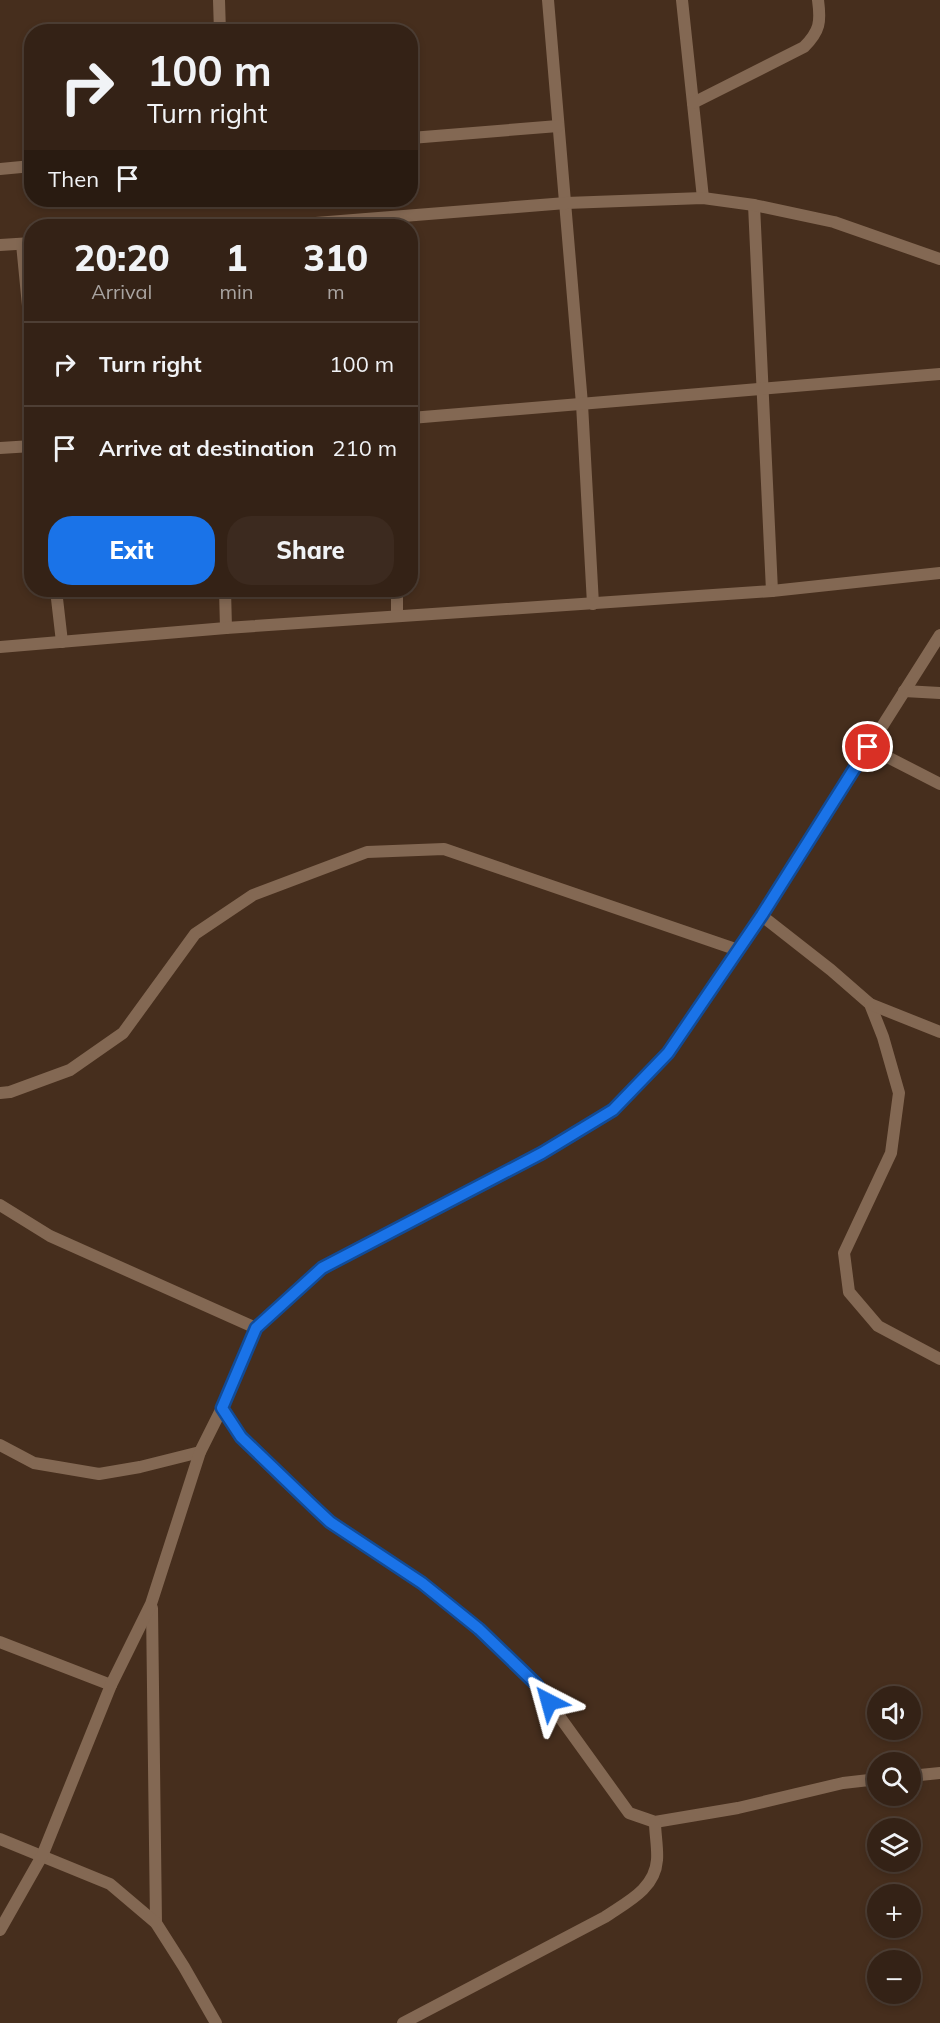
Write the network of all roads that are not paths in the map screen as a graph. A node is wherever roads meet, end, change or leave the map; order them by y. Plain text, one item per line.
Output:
1 (219, 0) edge
2 (548, 0) edge
3 (682, 0) edge
4 (818, 0) edge
5 (220, 24) edge
6 (693, 103) junction
7 (558, 126) junction
8 (418, 137) edge
9 (24, 167) edge
10 (0, 169) edge
11 (703, 198) junction
12 (567, 203) junction
13 (754, 205) junction
14 (413, 219) edge
15 (24, 243) edge
16 (0, 245) edge
17 (940, 259) edge
18 (940, 374) edge
19 (762, 389) junction
20 (582, 404) junction
21 (418, 417) edge
22 (24, 446) edge
23 (0, 448) edge
24 (940, 573) edge
25 (772, 591) junction
26 (57, 597) edge
27 (225, 597) edge
28 (397, 597) edge
29 (593, 604) junction
30 (397, 616) junction
31 (226, 628) junction
32 (940, 635) edge
33 (62, 642) junction
34 (0, 647) edge
35 (904, 690) junction
36 (940, 693) edge
37 (868, 747) junction
38 (940, 784) edge
39 (762, 915) junction
40 (738, 950) junction
41 (870, 1004) junction
42 (940, 1032) edge
43 (0, 1093) edge
44 (0, 1205) edge
45 (256, 1328) junction
46 (940, 1359) edge
47 (222, 1408) junction
48 (0, 1445) edge
49 (200, 1452) junction
50 (152, 1604) junction
51 (0, 1642) edge
52 (111, 1685) junction
53 (940, 1773) edge
54 (921, 1775) edge
55 (867, 1780) edge
56 (655, 1822) junction
57 (0, 1839) edge
58 (42, 1856) junction
59 (156, 1923) junction
60 (0, 1930) edge
61 (216, 2023) edge
62 (402, 2023) edge

1 - 5 lane
2 - 7 lane
3 - 6 lane
4 - 6 lane
6 - 11 lane
7 - 8 lane
7 - 12 lane
9 - 10 lane
11 - 12 lane
11 - 13 lane
12 - 14 lane
12 - 20 lane
13 - 17 lane
13 - 19 lane
15 - 16 lane
18 - 19 lane
19 - 20 lane
19 - 25 lane
20 - 21 lane
20 - 29 lane
22 - 23 lane
24 - 25 lane
25 - 29 lane
26 - 33 lane
27 - 31 lane
28 - 30 lane
29 - 30 lane
30 - 31 lane
31 - 33 lane
32 - 35 lane
33 - 34 lane
35 - 36 lane
35 - 37 lane
37 - 38 lane
37 - 39 lane
39 - 40 lane
39 - 41 lane
40 - 43 lane
40 - 45 lane
41 - 42 lane
41 - 46 lane
44 - 45 lane
45 - 47 lane
47 - 49 lane
47 - 56 lane
48 - 49 lane
49 - 50 lane
50 - 52 lane
50 - 59 lane
51 - 52 lane
52 - 58 lane
53 - 54 lane
55 - 56 lane
56 - 62 lane
57 - 58 lane
58 - 59 lane
58 - 60 lane
59 - 61 lane

